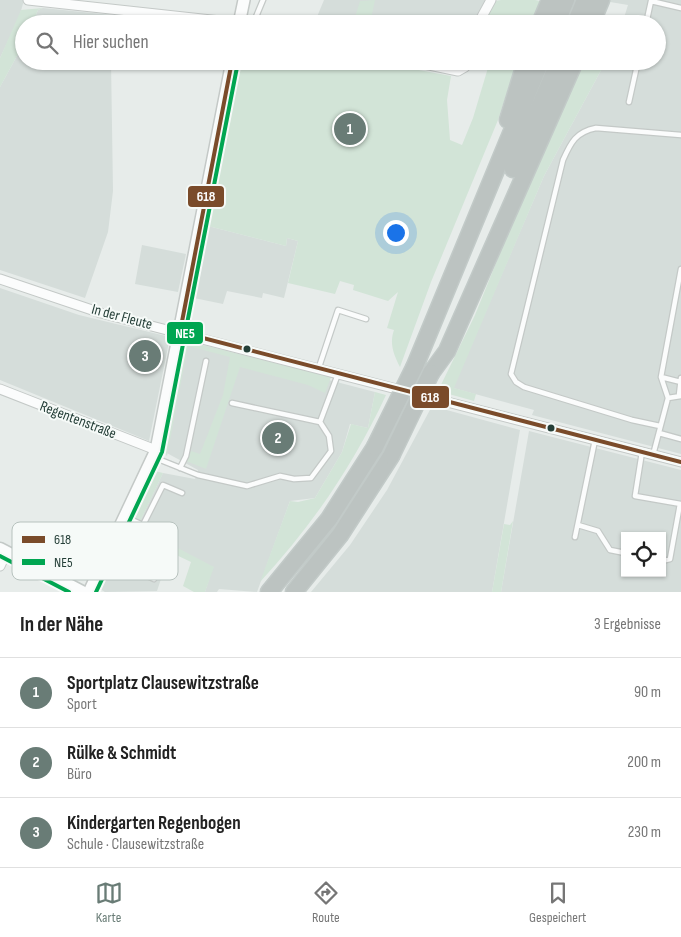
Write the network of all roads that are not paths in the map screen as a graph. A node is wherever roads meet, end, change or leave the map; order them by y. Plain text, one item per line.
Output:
1 (28, 0) edge
2 (244, 0) edge
3 (263, 0) edge
4 (491, 0) edge
5 (550, 0) edge
6 (566, 0) edge
7 (585, 0) edge
8 (601, 0) edge
9 (681, 8) edge
10 (168, 15) edge
11 (243, 15) edge
12 (257, 15) edge
13 (483, 15) edge
14 (544, 15) edge
15 (560, 15) edge
16 (579, 15) edge
17 (595, 15) edge
18 (648, 15) edge
19 (230, 70) edge
20 (523, 70) edge
21 (537, 70) edge
22 (555, 70) edge
23 (571, 70) edge
24 (636, 70) edge
25 (629, 102) dead end
26 (681, 135) edge
27 (498, 161) junction
28 (681, 270) edge
29 (0, 279) edge
30 (679, 292) edge
31 (366, 319) dead end
32 (180, 332) junction
33 (206, 361) dead end
34 (319, 367) junction
35 (339, 372) junction
36 (431, 373) junction
37 (661, 377) junction
38 (681, 381) edge
39 (0, 389) edge
40 (680, 396) edge
41 (668, 398) junction
42 (232, 403) dead end
43 (320, 422) junction
44 (660, 426) junction
45 (658, 433) junction
46 (681, 439) edge
47 (595, 440) junction
48 (642, 452) junction
49 (155, 453) junction
50 (652, 455) junction
51 (681, 462) edge
52 (180, 468) junction
53 (182, 493) dead end
54 (681, 504) edge
55 (125, 517) junction
56 (123, 522) edge
57 (136, 522) edge
58 (144, 522) edge
59 (578, 524) junction
60 (575, 537) dead end
61 (3, 551) edge
62 (621, 552) edge
63 (666, 560) edge
64 (0, 566) edge
65 (59, 580) edge
66 (95, 580) edge
67 (82, 592) edge
68 (89, 592) edge
69 (269, 592) edge
70 (294, 592) edge

1 - 10 street
2 - 11 street
3 - 12 lane
4 - 13 street
5 - 14 highway
6 - 15 highway
7 - 16 highway
8 - 17 highway
9 - 18 lane
19 - 32 street
20 - 27 highway
21 - 27 highway
22 - 36 highway
23 - 36 highway
24 - 25 lane
26 - 44 lane
27 - 69 highway, bridge
28 - 30 lane
29 - 32 street, In der Fleute
30 - 37 lane
31 - 34 lane
32 - 34 street, In der Fleute
32 - 49 street
33 - 52 lane
34 - 35 street, In der Fleute
35 - 43 lane
35 - 47 street, In der Fleute
36 - 70 highway, bridge
37 - 38 lane
37 - 41 lane
38 - 40 lane
39 - 49 street, Regentenstraße
40 - 41 lane
41 - 44 lane
42 - 43 lane
43 - 52 lane
44 - 45 lane
45 - 46 lane
45 - 50 lane
47 - 48 street, In der Fleute
47 - 59 lane
48 - 50 street, In der Fleute
48 - 54 lane
49 - 52 lane
49 - 55 street
50 - 51 street, In der Fleute
53 - 58 lane
54 - 63 lane
55 - 56 street
55 - 57 lane
59 - 60 lane
59 - 62 lane
61 - 64 street
65 - 67 main road
66 - 68 street

